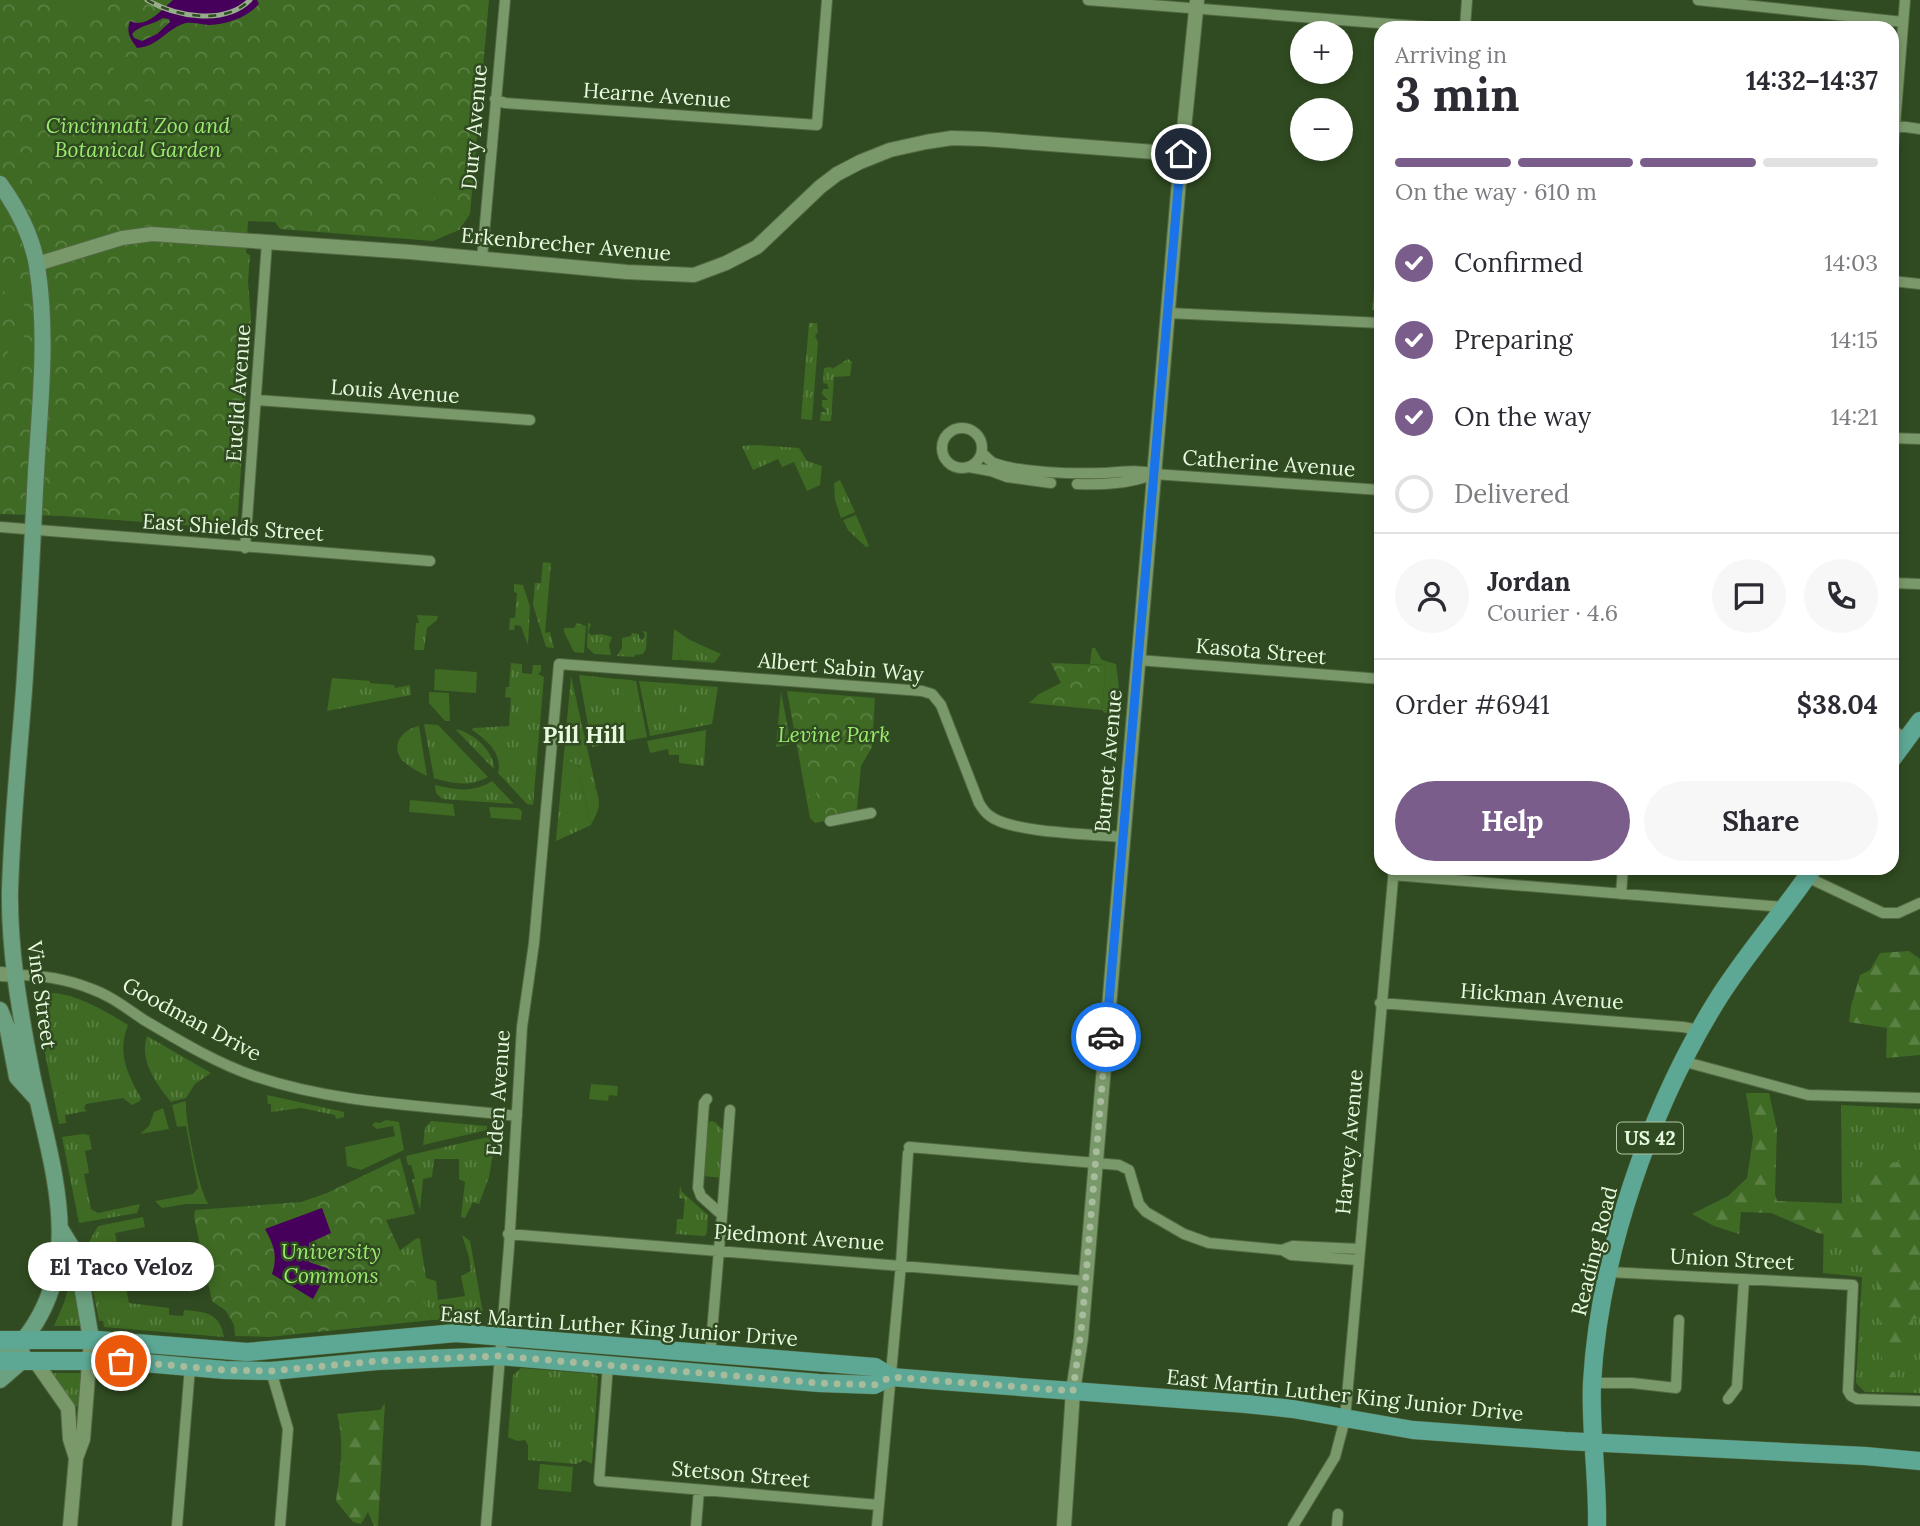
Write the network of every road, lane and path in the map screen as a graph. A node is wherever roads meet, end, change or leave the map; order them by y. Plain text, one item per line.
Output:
1 (505, 0) edge
2 (827, 0) edge
3 (1088, 0) edge
4 (1467, 0) edge
5 (1698, 0) edge
6 (1905, 0) edge
7 (1197, 4) edge
8 (1374, 21) edge
9 (1466, 21) edge
10 (1894, 21) edge
11 (1899, 22) edge
12 (1903, 22) junction
13 (1899, 63) edge
14 (495, 99) junction
15 (1899, 126) edge
16 (1920, 129) edge
17 (1181, 154) junction
18 (0, 184) edge
19 (267, 242) junction
20 (481, 258) junction
21 (37, 264) junction
22 (1899, 282) edge
23 (1920, 284) edge
24 (1168, 313) junction
25 (1374, 323) edge
26 (257, 400) junction
27 (530, 420) dead end
28 (1899, 438) edge
29 (1920, 439) edge
30 (982, 453) junction
31 (969, 467) junction
32 (1154, 474) junction
33 (1051, 483) dead end
34 (1077, 484) dead end
35 (1374, 490) edge
36 (0, 527) edge
37 (33, 530) junction
38 (246, 548) junction
39 (429, 561) dead end
40 (1899, 583) edge
41 (1920, 584) edge
42 (1138, 660) junction
43 (559, 664) joint
44 (1374, 678) edge
45 (1920, 721) edge
46 (1899, 735) edge
47 (871, 813) dead end
48 (830, 821) dead end
49 (1122, 836) junction
50 (1393, 875) edge
51 (1424, 875) edge
52 (1622, 875) edge
53 (1808, 875) edge
54 (1815, 875) edge
55 (1621, 894) junction
56 (1920, 903) edge
57 (1783, 907) junction
58 (8, 975) edge
59 (1380, 1003) junction
60 (0, 1010) edge
61 (1699, 1030) junction
62 (1682, 1061) junction
63 (1920, 1098) edge
64 (37, 1100) junction
65 (707, 1100) dead end
66 (730, 1110) dead end
67 (517, 1116) junction
68 (1095, 1163) junction
69 (722, 1215) junction
70 (61, 1230) junction
71 (508, 1234) junction
72 (719, 1251) junction
73 (1358, 1255) junction
74 (901, 1264) junction
75 (1609, 1272) junction
76 (1744, 1279) junction
77 (1086, 1281) junction
78 (1679, 1321) dead end
79 (502, 1336) junction
80 (91, 1339) junction
81 (0, 1340) edge
82 (23, 1340) junction
83 (710, 1354) junction
84 (500, 1356) junction
85 (0, 1358) edge
86 (91, 1360) junction
87 (29, 1361) junction
88 (608, 1365) junction
89 (190, 1367) junction
90 (271, 1371) junction
91 (891, 1377) junction
92 (0, 1380) edge
93 (1592, 1383) junction
94 (1073, 1391) junction
95 (1728, 1399) dead end
96 (1920, 1401) edge
97 (1345, 1419) junction
98 (1594, 1442) junction
99 (76, 1458) junction
100 (1920, 1461) edge
101 (699, 1490) junction
102 (878, 1505) junction
103 (1338, 1514) dead end
104 (70, 1526) edge
105 (177, 1526) edge
106 (280, 1526) edge
107 (486, 1526) edge
108 (696, 1526) edge
109 (877, 1526) edge
110 (1064, 1526) edge
111 (1293, 1526) edge
112 (1337, 1526) edge
113 (1597, 1526) edge

1 - 14 street, Dury Avenue
2 - 14 street, Hearne Avenue
3 - 7 street
4 - 9 street
5 - 10 street
6 - 12 street
7 - 8 street
7 - 17 street, Burnet Avenue
11 - 12 street
12 - 13 street
14 - 20 street, Dury Avenue
15 - 16 street
17 - 20 street, Erkenbrecher Avenue
17 - 24 street, Burnet Avenue
18 - 21 main road, Vine Street
19 - 20 street, Erkenbrecher Avenue
19 - 21 street, Erkenbrecher Avenue
19 - 26 street, Euclid Avenue
21 - 37 main road, Vine Street
22 - 23 street
24 - 25 street
24 - 32 street, Burnet Avenue
26 - 27 street, Louis Avenue
26 - 38 street, Euclid Avenue
28 - 29 street
30 - 31 street
30 - 31 street, Catherine Avenue
30 - 32 street, Catherine Avenue
31 - 33 street, Catherine Avenue
32 - 34 street, Catherine Avenue
32 - 35 street, Catherine Avenue
32 - 42 street, Burnet Avenue
36 - 37 street, East Shields Street
37 - 38 street, East Shields Street
37 - 58 main road, Vine Street
38 - 39 street, East Shields Street
40 - 41 street
42 - 44 street, Kasota Street
42 - 49 street, Burnet Avenue
43 - 49 street, Albert Sabin Way
43 - 67 street, Eden Avenue
45 - 46 main road
47 - 48 street
49 - 68 street, Burnet Avenue
50 - 59 street, Harvey Avenue
51 - 55 street
52 - 55 street
53 - 57 main road, Reading Road / US 42
54 - 56 street
55 - 57 street
57 - 61 main road, Reading Road / US 42
58 - 64 main road, Vine Street
58 - 67 street, Goodman Drive
59 - 61 street, Hickman Avenue
59 - 73 street, Harvey Avenue
60 - 64 main road
61 - 62 main road, Reading Road / US 42
62 - 63 street
62 - 75 main road, Reading Road / US 42
64 - 70 main road, Vine Street
65 - 69 street
66 - 69 street
67 - 71 street, Eden Avenue
68 - 73 street
68 - 74 street
68 - 77 street, Burnet Avenue
69 - 72 street
70 - 80 main road, Vine Street
70 - 82 main road, Vine Street
71 - 72 street, Piedmont Avenue
71 - 79 street, Eden Avenue
72 - 74 street, Piedmont Avenue
72 - 83 street
73 - 97 street, Harvey Avenue
74 - 77 street, Piedmont Avenue
74 - 91 street
75 - 76 street, Union Street
75 - 93 main road, Reading Road / US 42
76 - 95 street
76 - 96 street, Union Street
77 - 94 street, Burnet Avenue
78 - 93 street
79 - 80 main road, East Martin Luther King Junior Drive
79 - 83 main road, East Martin Luther King Junior Drive
79 - 84 street, Eden Avenue
80 - 82 main road, East Martin Luther King Junior Drive
80 - 86 street
81 - 82 main road, East Martin Luther King Junior Drive
82 - 85 main road
82 - 87 main road
83 - 91 main road, East Martin Luther King Junior Drive
84 - 88 main road, East Martin Luther King Junior Drive
84 - 90 main road, East Martin Luther King Junior Drive
84 - 107 street, Eden Avenue
85 - 87 main road, East Martin Luther King Junior Drive
86 - 87 main road, East Martin Luther King Junior Drive
86 - 89 main road, East Martin Luther King Junior Drive
86 - 99 street
87 - 92 main road
87 - 99 street
88 - 91 main road, East Martin Luther King Junior Drive
88 - 101 street, Stetson Street
89 - 90 main road, East Martin Luther King Junior Drive
89 - 105 street
90 - 106 street
91 - 94 main road, East Martin Luther King Junior Drive
91 - 102 street
93 - 98 main road, Reading Road / US 42
94 - 97 main road, East Martin Luther King Junior Drive
94 - 110 street, Burnet Avenue
97 - 98 main road, East Martin Luther King Junior Drive
97 - 111 street, Harvey Avenue
98 - 100 main road, East Martin Luther King Junior Drive
98 - 113 main road, Reading Road / US 42
99 - 104 street
101 - 102 street, Stetson Street
101 - 108 street
102 - 109 street
103 - 112 street

